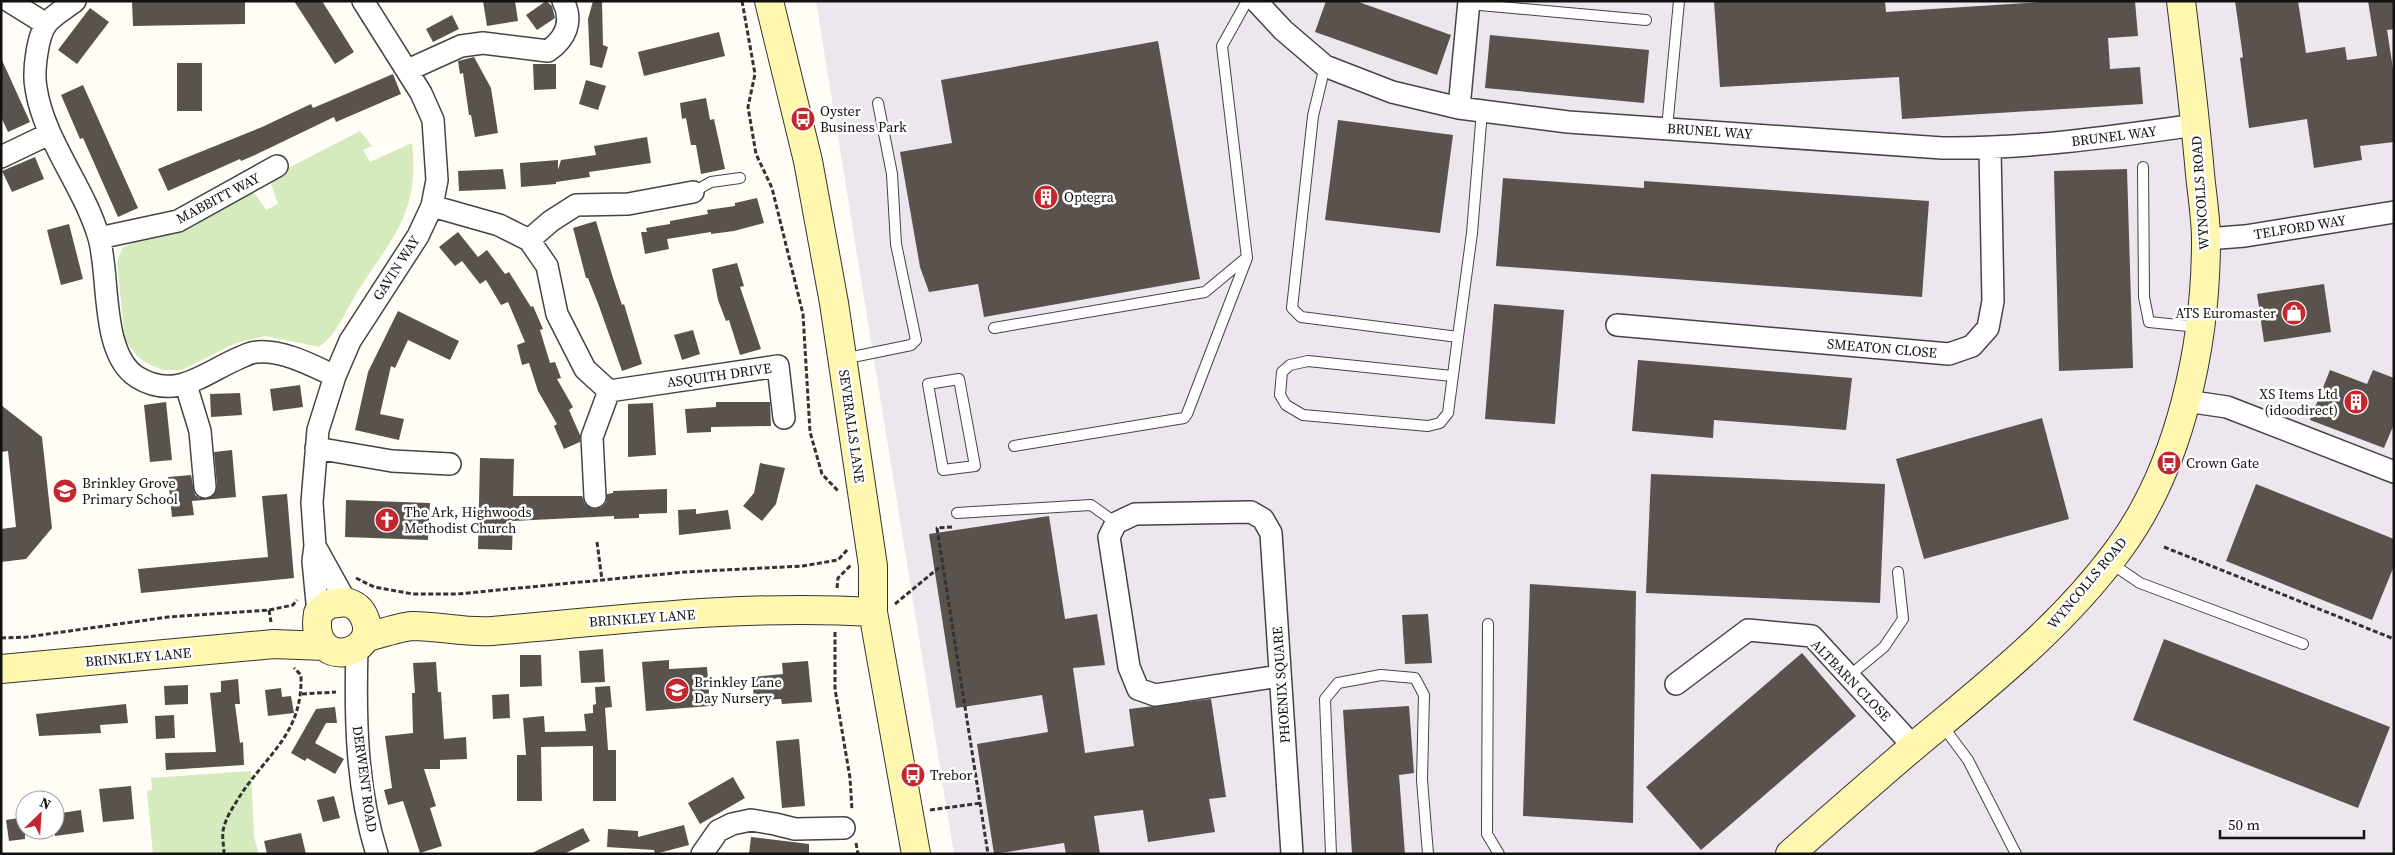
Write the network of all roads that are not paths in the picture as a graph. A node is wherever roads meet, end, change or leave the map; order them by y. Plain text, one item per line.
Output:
1 (8, 1) edge
2 (75, 1) edge
3 (363, 1) edge
4 (563, 1) edge
5 (769, 1) edge
6 (1247, 1) edge
7 (1256, 1) edge
8 (1679, 1) edge
9 (2181, 1) edge
10 (1469, 3) edge
11 (1646, 20) dead end
12 (46, 24) junction
13 (1325, 66) junction
14 (408, 70) junction
15 (878, 103) dead end
16 (1459, 108) junction
17 (1482, 111) junction
18 (2196, 125) junction
19 (1668, 128) junction
20 (49, 134) junction
21 (1990, 149) junction
22 (1, 157) edge
23 (277, 166) dead end
24 (2143, 167) dead end
25 (740, 178) dead end
26 (693, 192) joint
27 (432, 206) junction
28 (2394, 212) edge
29 (99, 238) junction
30 (2206, 239) junction
31 (529, 240) junction
32 (1247, 258) junction
33 (1617, 325) dead end
34 (2199, 327) junction
35 (994, 328) dead end
36 (1458, 337) junction
37 (842, 359) junction
38 (336, 376) junction
39 (1452, 376) junction
40 (928, 384) joint
41 (186, 385) junction
42 (609, 391) junction
43 (2186, 401) junction
44 (784, 418) dead end
45 (1014, 446) dead end
46 (316, 448) junction
47 (450, 464) dead end
48 (2394, 472) edge
49 (205, 487) dead end
50 (595, 497) dead end
51 (956, 513) road end
52 (1116, 523) junction
53 (315, 546) junction
54 (2108, 562) junction
55 (1898, 572) dead end
56 (354, 596) junction
57 (884, 608) junction
58 (1488, 624) dead end
59 (411, 626) junction
60 (331, 631) junction
61 (2303, 644) dead end
62 (1, 669) edge
63 (1280, 676) junction
64 (1849, 676) junction
65 (1676, 684) dead end
66 (1942, 724) junction
67 (1914, 747) junction
68 (844, 828) road end
69 (377, 854) edge
70 (702, 854) edge
71 (916, 854) edge
72 (1292, 854) edge
73 (1331, 854) edge
74 (1428, 854) edge
75 (1499, 854) edge
76 (1790, 854) edge
77 (2016, 854) edge

1 - 12 street
2 - 12 street
3 - 14 street, GAVIN WAY
4 - 14 street
5 - 37 street, SEVERALLS LANE
6 - 32 lane
7 - 13 street, BRUNEL WAY
8 - 19 lane
9 - 18 street, WYNCOLLS ROAD
10 - 11 lane
10 - 16 street
12 - 20 street
13 - 16 street, BRUNEL WAY
13 - 36 lane
14 - 27 street, GAVIN WAY
15 - 37 lane
16 - 17 street, BRUNEL WAY
17 - 19 street, BRUNEL WAY
17 - 36 lane
18 - 21 street, BRUNEL WAY
18 - 30 street, WYNCOLLS ROAD
19 - 21 street, BRUNEL WAY
20 - 22 street
20 - 29 street
21 - 33 street, SMEATON CLOSE
23 - 29 street, MABBITT WAY
24 - 34 lane
25 - 26 lane
26 - 31 street
27 - 31 street
27 - 38 street, GAVIN WAY
28 - 30 street, TELFORD WAY
29 - 41 street
30 - 34 street, WYNCOLLS ROAD
31 - 42 street
32 - 35 lane
32 - 45 lane
34 - 43 street, WYNCOLLS ROAD
36 - 39 lane
37 - 57 street, SEVERALLS LANE
38 - 41 street
38 - 46 street, GAVIN WAY
39 - 39 lane
40 - 40 lane
41 - 49 street
42 - 44 street, ASQUITH DRIVE
42 - 50 street
43 - 48 street
43 - 54 street, WYNCOLLS ROAD
46 - 47 street
46 - 53 street, GAVIN WAY
51 - 52 lane
52 - 63 street, PHOENIX SQUARE
52 - 63 street
53 - 56 street
53 - 60 street, GAVIN WAY
54 - 61 lane
54 - 66 street, WYNCOLLS ROAD
55 - 64 lane
56 - 59 street, BRINKLEY LANE
56 - 60 street, BRINKLEY LANE
56 - 60 street
57 - 59 street, BRINKLEY LANE
57 - 71 street, SEVERALLS LANE
58 - 75 lane
59 - 60 street, BRINKLEY LANE
60 - 62 street, BRINKLEY LANE
60 - 69 street, DERWENT ROAD
63 - 72 street, PHOENIX SQUARE
64 - 65 street, ALTBARN CLOSE
64 - 67 street, ALTBARN CLOSE
66 - 67 street, WYNCOLLS ROAD
66 - 77 lane
67 - 76 street, WYNCOLLS ROAD
68 - 70 street
73 - 74 lane

